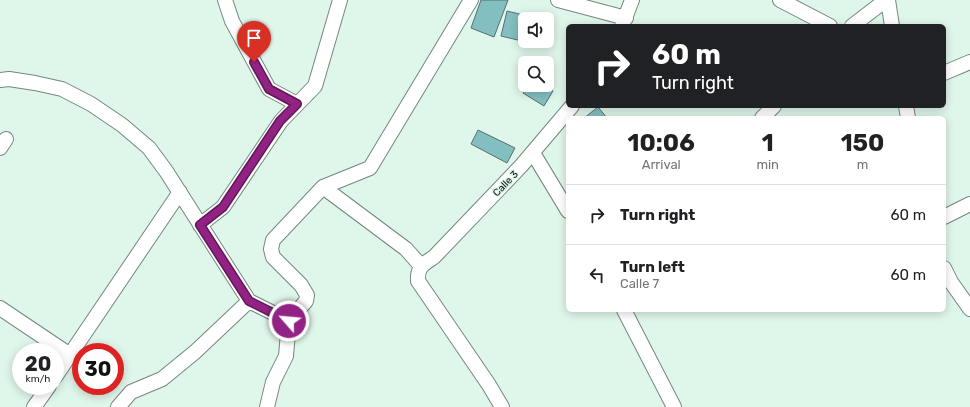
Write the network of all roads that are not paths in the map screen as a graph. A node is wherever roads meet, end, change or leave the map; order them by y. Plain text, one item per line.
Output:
1 (225, 0) edge
2 (340, 0) edge
3 (471, 0) edge
4 (558, 0) edge
5 (632, 0) edge
6 (780, 0) edge
7 (887, 0) edge
8 (624, 22) edge
9 (826, 24) edge
10 (855, 24) edge
11 (892, 24) edge
12 (970, 62) edge
13 (946, 72) edge
14 (0, 80) edge
15 (297, 104) junction
16 (570, 108) edge
17 (772, 108) edge
18 (764, 116) edge
19 (533, 153) junction
20 (323, 187) junction
21 (180, 192) junction
22 (970, 204) edge
23 (566, 207) edge
24 (946, 216) edge
25 (200, 225) junction
26 (421, 266) junction
27 (946, 272) edge
28 (249, 301) junction
29 (0, 308) edge
30 (970, 309) edge
31 (625, 312) edge
32 (289, 321) junction
33 (70, 355) junction
34 (64, 364) edge
35 (42, 395) edge
36 (34, 407) edge
37 (118, 407) edge
38 (267, 407) edge
39 (502, 407) edge
40 (674, 407) edge

1 - 15 street
2 - 15 street
3 - 20 street
4 - 8 street
5 - 8 street
6 - 9 street
7 - 10 street
7 - 11 street
12 - 13 street
14 - 21 street
15 - 25 street
16 - 19 street, Calle 3
17 - 18 street
19 - 23 street
19 - 26 street, Calle 3
20 - 26 street
20 - 32 street
21 - 25 street
21 - 33 street
22 - 24 street
25 - 28 street
26 - 39 street
27 - 30 street
28 - 32 street
28 - 37 street
29 - 33 street
31 - 40 street
32 - 38 street
33 - 34 street
35 - 36 street

